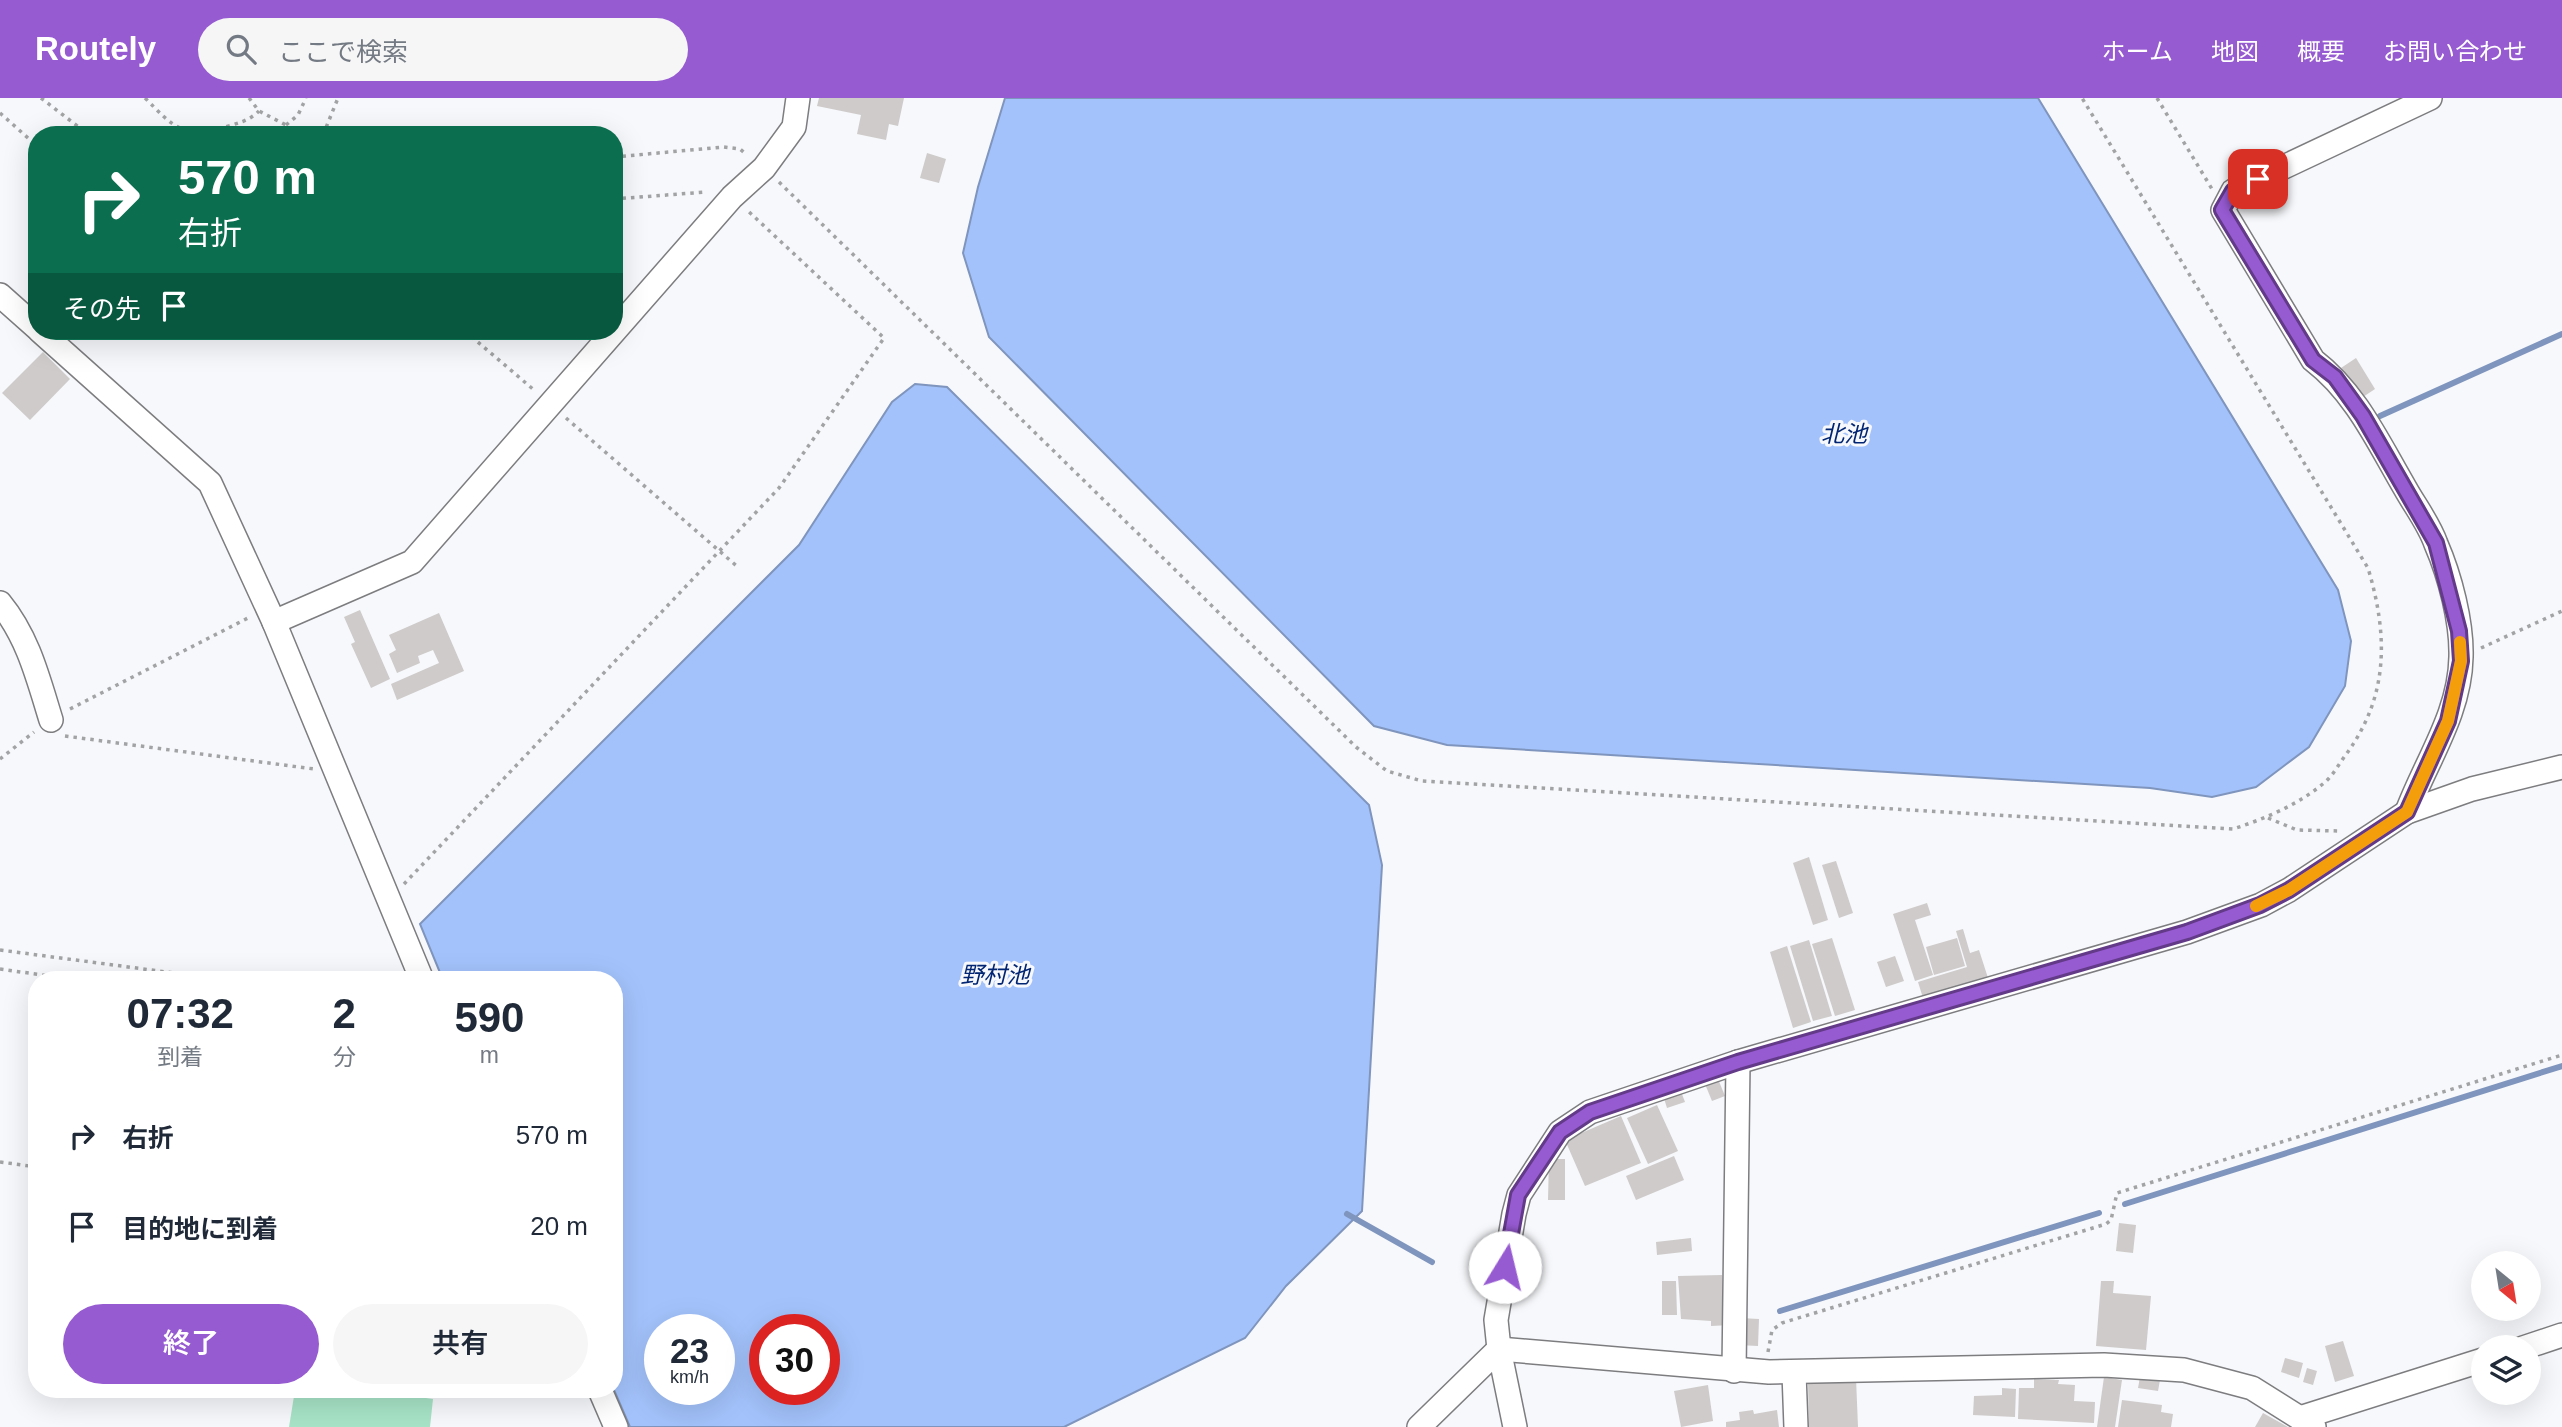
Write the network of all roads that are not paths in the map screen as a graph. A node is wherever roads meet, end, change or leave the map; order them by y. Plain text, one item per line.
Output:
1 (798, 98) edge
2 (2430, 98) edge
3 (0, 295) edge
4 (28, 320) edge
5 (623, 324) edge
6 (50, 340) edge
7 (609, 340) edge
8 (0, 603) edge
9 (271, 615) junction
10 (51, 720) road end
11 (2562, 767) edge
12 (2407, 812) junction
13 (418, 971) edge
14 (1738, 1062) junction
15 (2562, 1335) edge
16 (2541, 1342) edge
17 (1499, 1349) junction
18 (2471, 1364) edge
19 (1734, 1371) junction
20 (1794, 1373) junction
21 (603, 1398) edge
22 (2307, 1422) edge
23 (616, 1427) edge
24 (1419, 1427) edge
25 (1515, 1427) edge
26 (1796, 1427) edge

1 - 5 street
2 - 12 street
3 - 4 street
6 - 9 street
7 - 9 street
8 - 10 street
9 - 13 street
11 - 12 street
12 - 14 street
14 - 17 street
14 - 19 street
15 - 16 street
17 - 19 street
17 - 24 street
17 - 25 street
18 - 22 street
19 - 20 street
20 - 22 street
20 - 26 street
21 - 23 street

